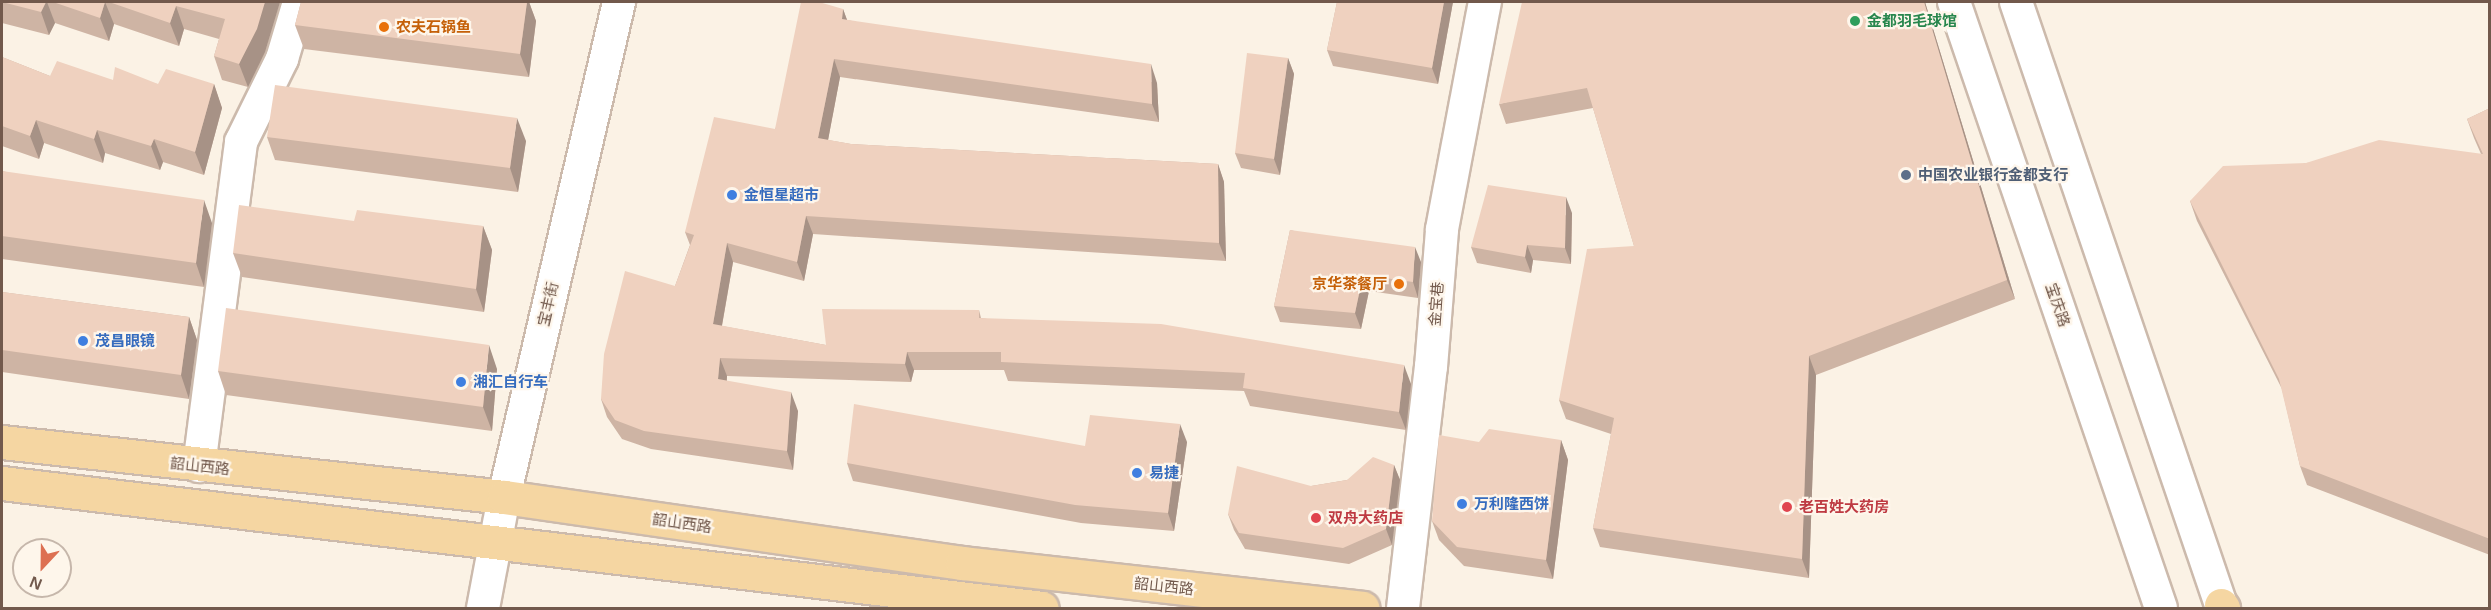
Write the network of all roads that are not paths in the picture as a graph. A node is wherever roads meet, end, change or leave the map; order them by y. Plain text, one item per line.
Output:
1 (299, 2) edge
2 (619, 2) edge
3 (1485, 2) edge
4 (1954, 2) edge
5 (2016, 2) edge
6 (2, 442) edge
7 (199, 466) junction
8 (2, 483) edge
9 (504, 497) junction
10 (497, 540) junction
11 (2222, 607) edge
12 (483, 609) edge
13 (1042, 609) edge
14 (1362, 609) edge
15 (1403, 609) edge
16 (2162, 609) edge

1 - 7 street
2 - 9 street, 宝丰街
3 - 15 street, 金宝巷
4 - 16 street, 宝庆路
5 - 11 street
6 - 7 main road, 韶山西路
7 - 9 main road, 韶山西路
8 - 10 main road
9 - 10 street, 宝丰街
9 - 14 main road, 韶山西路
10 - 12 street, 宝丰街
10 - 13 main road

